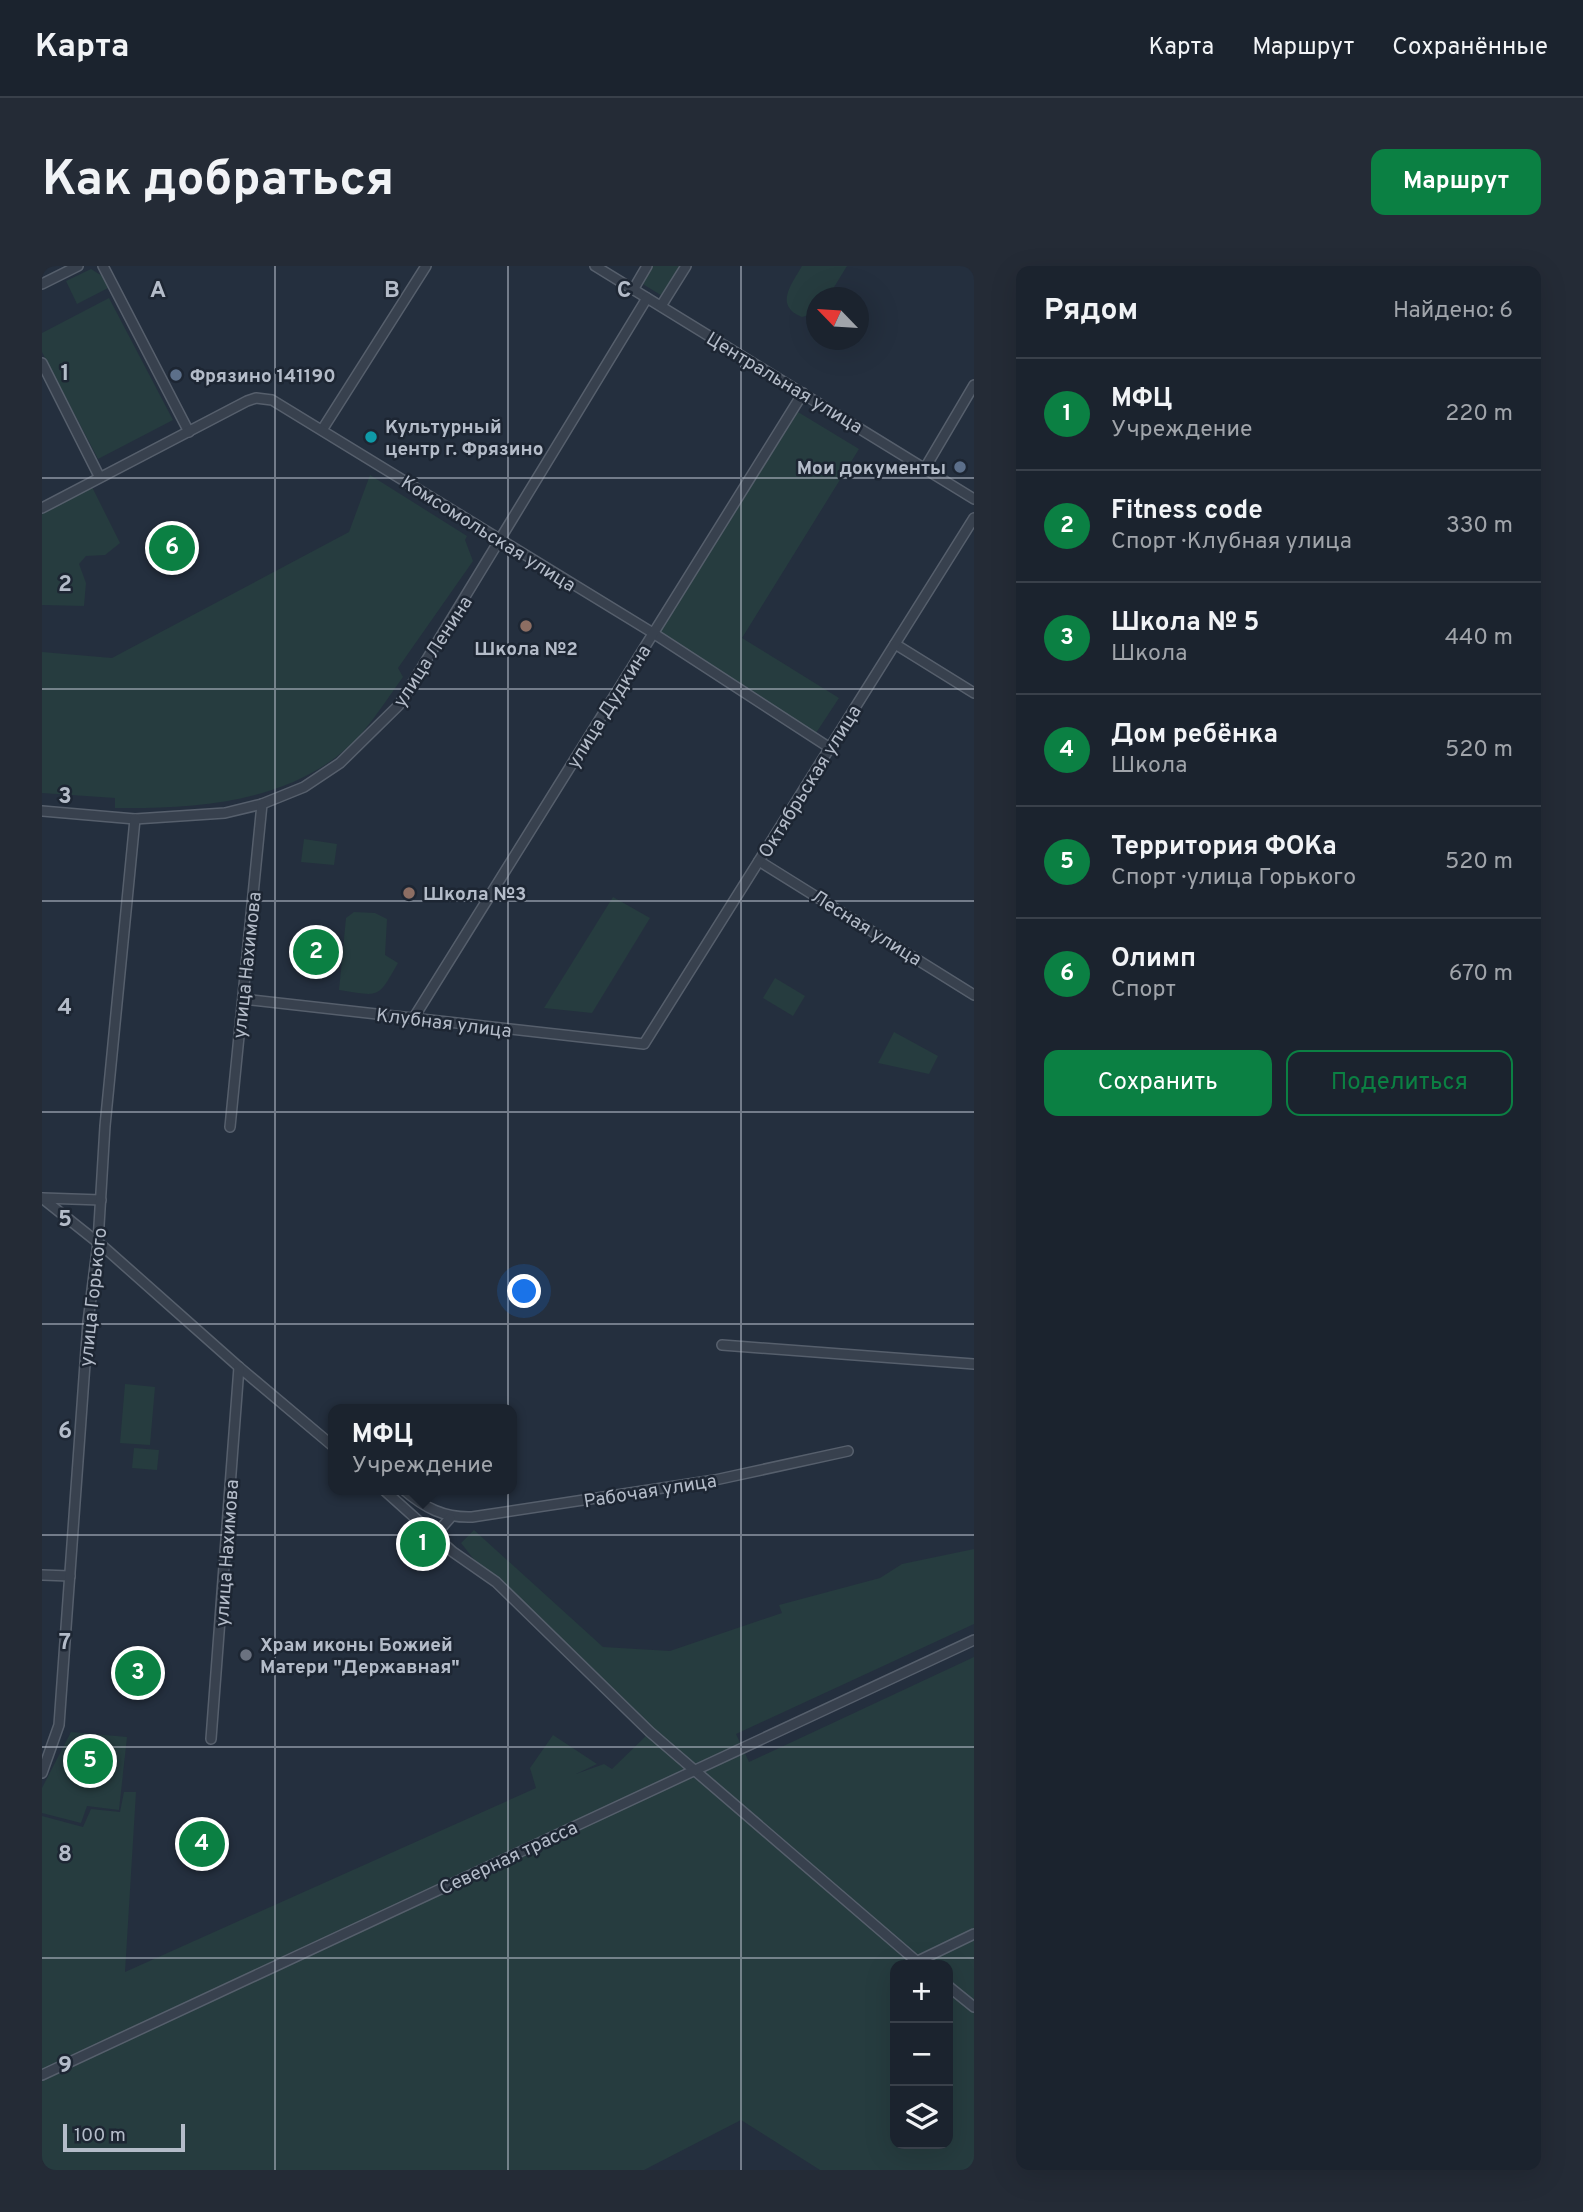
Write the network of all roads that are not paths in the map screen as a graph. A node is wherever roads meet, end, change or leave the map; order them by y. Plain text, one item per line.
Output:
1 (78, 266) edge
2 (103, 266) edge
3 (426, 266) edge
4 (595, 266) edge
5 (647, 266) edge
6 (686, 266) edge
7 (42, 284) edge
8 (633, 290) junction
9 (648, 298) junction
10 (661, 306) junction
11 (42, 363) edge
12 (974, 385) edge
13 (803, 393) junction
14 (322, 430) junction
15 (189, 432) junction
16 (925, 468) junction
17 (99, 476) junction
18 (974, 499) edge
19 (42, 508) edge
20 (974, 518) edge
21 (501, 540) junction
22 (653, 634) junction
23 (895, 643) junction
24 (974, 693) edge
25 (830, 748) junction
26 (262, 804) junction
27 (42, 811) edge
28 (135, 819) junction
29 (759, 861) junction
30 (974, 995) edge
31 (243, 999) junction
32 (413, 1018) junction
33 (644, 1044) joint
34 (230, 1127) dead end
35 (42, 1198) edge
36 (101, 1200) junction
37 (98, 1242) junction
38 (722, 1345) dead end
39 (974, 1364) edge
40 (239, 1367) junction
41 (328, 1442) edge
42 (848, 1451) dead end
43 (390, 1495) edge
44 (411, 1495) edge
45 (450, 1518) junction
46 (435, 1535) junction
47 (42, 1575) edge
48 (70, 1576) junction
49 (974, 1640) edge
50 (211, 1739) dead end
51 (695, 1768) junction
52 (42, 1773) edge
53 (974, 1934) edge
54 (916, 1960) edge
55 (925, 1960) edge
56 (953, 1990) edge
57 (974, 2007) edge
58 (42, 2076) edge

1 - 7 street
2 - 15 street
3 - 14 street
4 - 8 street, Центральная улица
5 - 8 street
6 - 10 street
8 - 9 street, Центральная улица
9 - 10 street, Центральная улица
9 - 21 street, улица Ленина
10 - 13 street, Центральная улица
11 - 17 street
12 - 16 street
13 - 16 street, Центральная улица
13 - 22 street, улица Дудкина
14 - 15 street, Комсомольская улица
14 - 21 street, Комсомольская улица
15 - 17 street, Комсомольская улица
16 - 18 street, Центральная улица
17 - 19 street, Комсомольская улица
20 - 23 street, Октябрьская улица
21 - 22 street, Комсомольская улица
21 - 26 street, улица Ленина
22 - 25 street, Комсомольская улица
22 - 32 street, улица Дудкина
23 - 24 street
23 - 25 street, Октябрьская улица
25 - 29 street, Октябрьская улица
26 - 28 street, улица Ленина
26 - 31 street, улица Нахимова
27 - 28 street, улица Ленина
28 - 36 street, улица Горького
29 - 30 street, Лесная улица
29 - 33 street, Октябрьская улица
31 - 32 street, Клубная улица
31 - 34 street, улица Нахимова
32 - 33 street, Клубная улица
35 - 36 street
35 - 37 street
36 - 37 street, улица Горького
37 - 40 street
37 - 48 street, улица Горького
38 - 39 street
40 - 41 street
40 - 50 street, улица Нахимова
42 - 45 street, Рабочая улица
43 - 46 street
44 - 45 street
45 - 46 street
46 - 51 street
47 - 48 street
48 - 52 street, улица Горького
49 - 51 street, Северная трасса
51 - 54 street
51 - 58 street, Северная трасса
53 - 55 street
56 - 57 street

